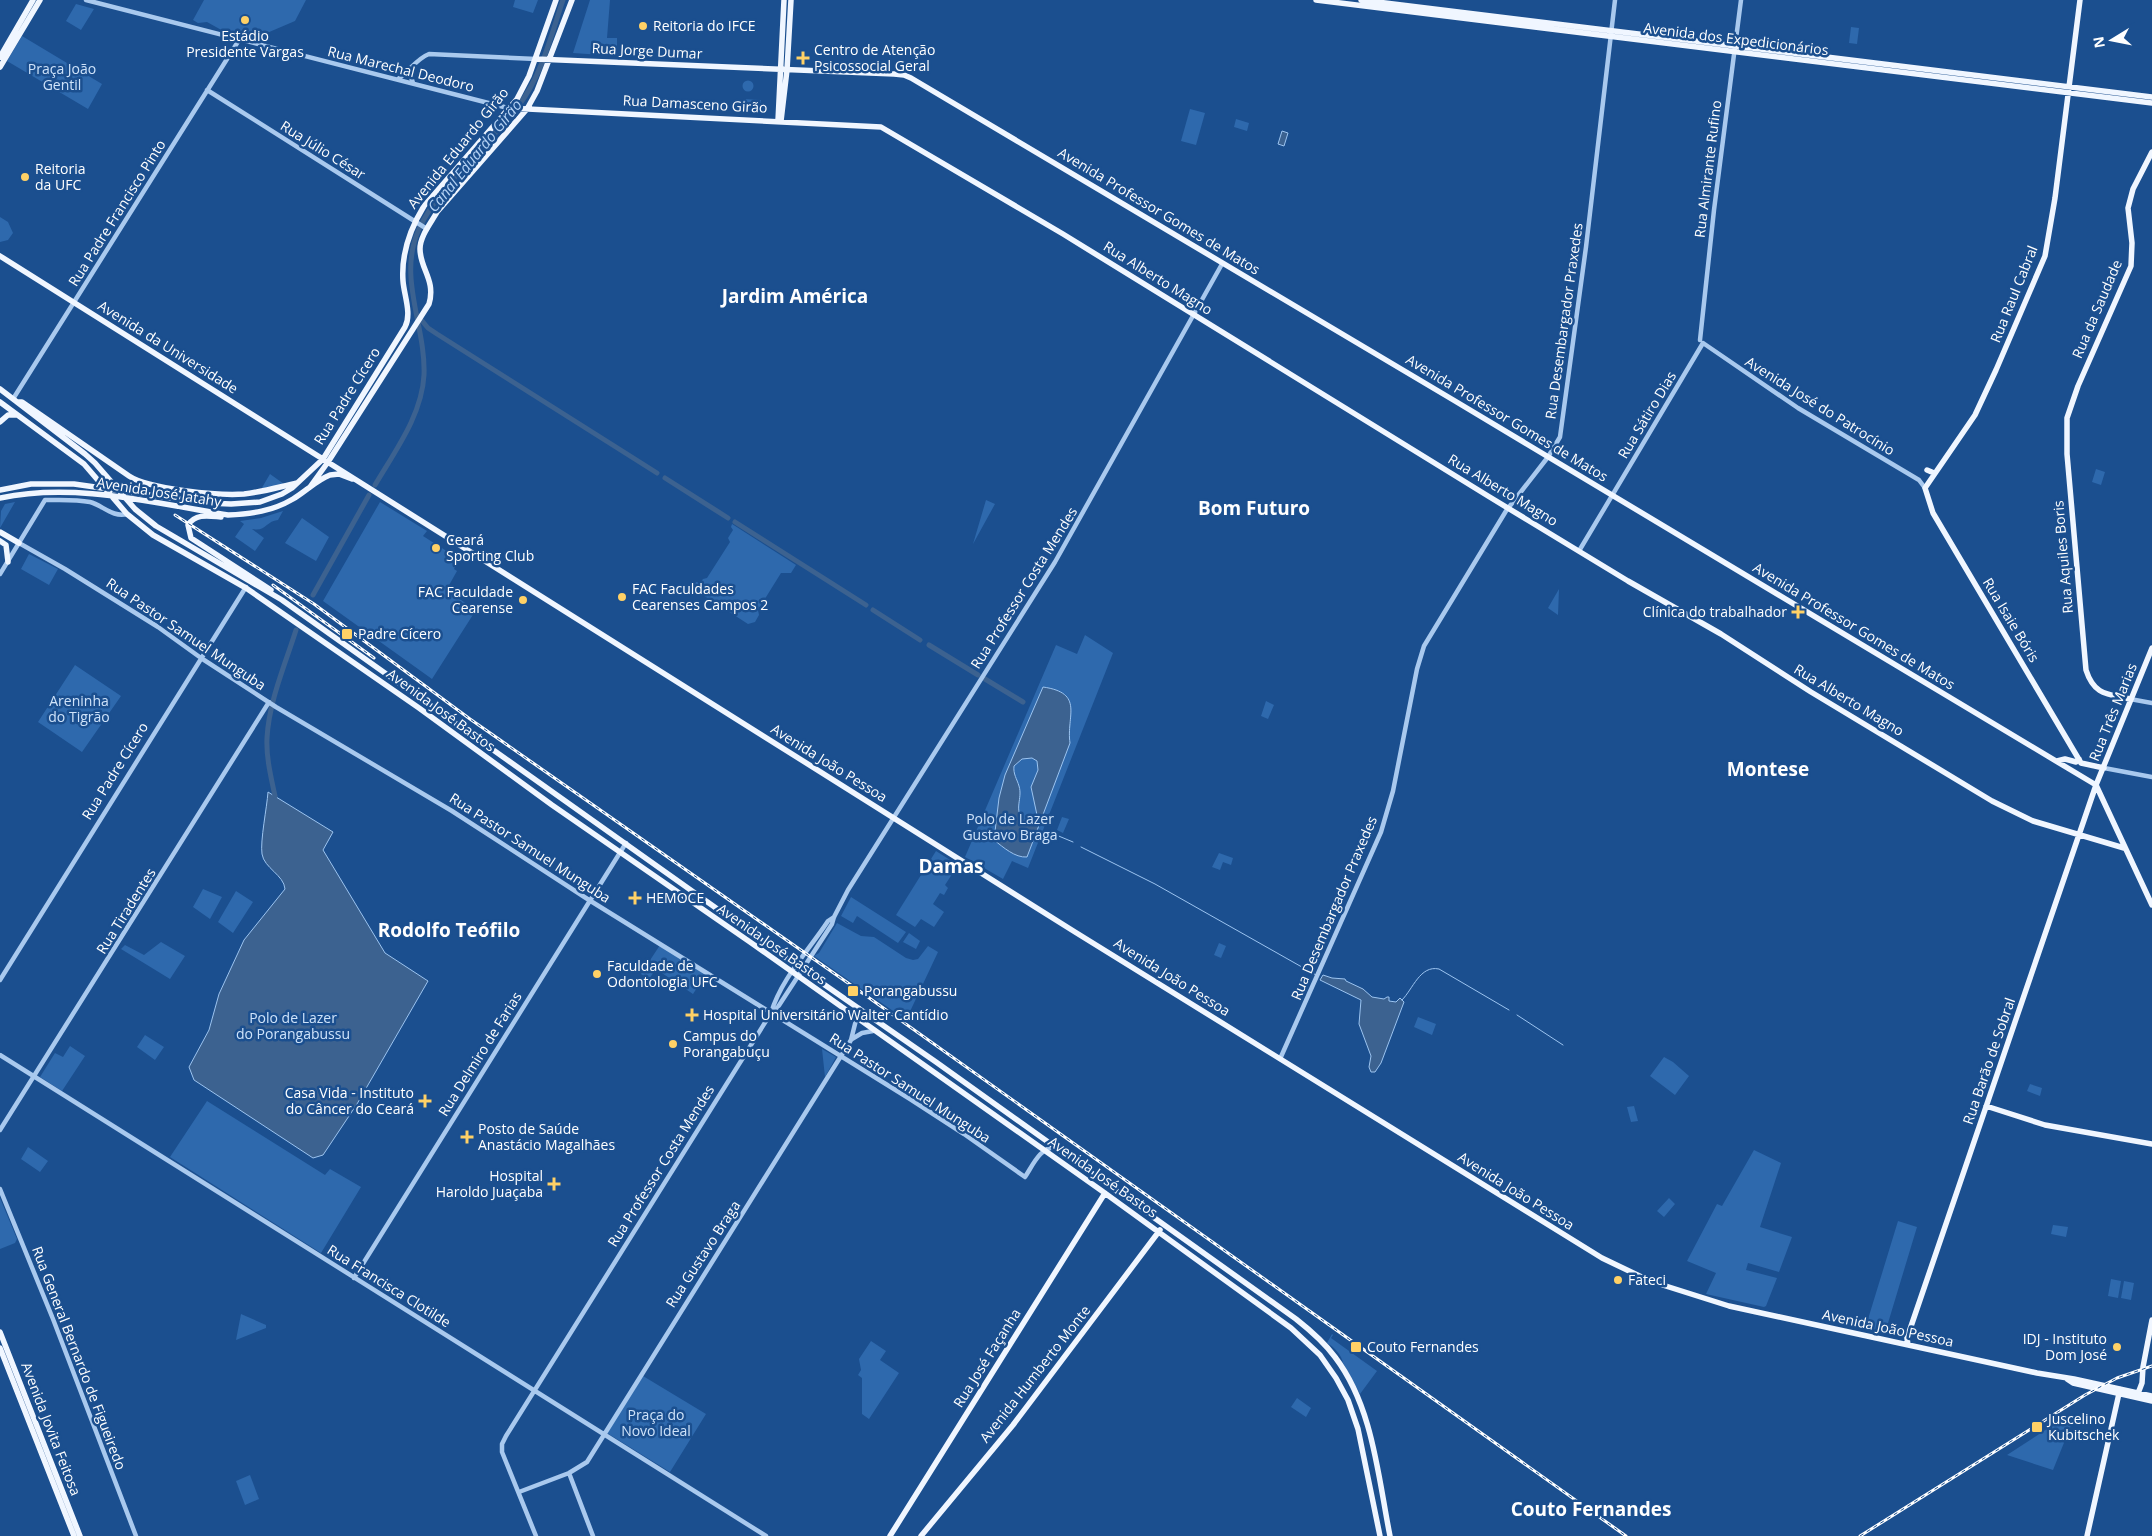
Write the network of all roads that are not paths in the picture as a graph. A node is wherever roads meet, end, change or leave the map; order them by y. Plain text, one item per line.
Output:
1 (33, 0) edge
2 (40, 0) edge
3 (86, 0) edge
4 (556, 0) edge
5 (572, 0) edge
6 (784, 0) edge
7 (791, 0) edge
8 (1316, 0) edge
9 (1361, 0) edge
10 (1615, 0) edge
11 (1740, 0) edge
12 (2080, 0) edge
13 (1611, 33) junction
14 (239, 40) junction
15 (1734, 48) junction
16 (0, 57) edge
17 (543, 59) junction
18 (0, 67) edge
19 (413, 67) junction
20 (784, 70) junction
21 (904, 75) joint
22 (398, 79) junction
23 (413, 83) junction
24 (207, 90) junction
25 (2069, 90) junction
26 (2152, 97) edge
27 (2152, 103) edge
28 (514, 108) junction
29 (527, 109) junction
30 (780, 121) junction
31 (881, 127) joint
32 (2152, 152) edge
33 (417, 221) junction
34 (425, 228) junction
35 (0, 256) edge
36 (1222, 264) junction
37 (74, 302) junction
38 (1193, 315) junction
39 (408, 316) joint
40 (420, 317) joint
41 (1702, 342) junction
42 (0, 389) edge
43 (15, 400) junction
44 (0, 402) edge
45 (18, 415) junction
46 (2067, 418) joint
47 (0, 422) edge
48 (1548, 457) junction
49 (325, 460) junction
50 (1927, 470) dead end
51 (1934, 473) junction
52 (355, 479) junction
53 (297, 483) junction
54 (310, 487) junction
55 (1925, 488) junction
56 (1, 490) edge
57 (1611, 495) junction
58 (0, 498) edge
59 (1508, 508) junction
60 (127, 514) junction
61 (228, 514) junction
62 (0, 532) edge
63 (0, 541) edge
64 (19, 543) junction
65 (1579, 551) junction
66 (8, 562) junction
67 (0, 574) edge
68 (251, 580) junction
69 (246, 588) junction
70 (2152, 648) edge
71 (201, 658) junction
72 (2130, 699) junction
73 (270, 703) junction
74 (2152, 703) edge
75 (2056, 761) junction
76 (2080, 761) junction
77 (2104, 768) junction
78 (2152, 777) edge
79 (2096, 785) junction
80 (893, 818) junction
81 (2079, 835) junction
82 (626, 843) junction
83 (2124, 848) junction
84 (620, 852) junction
85 (589, 900) junction
86 (2152, 905) edge
87 (0, 980) edge
88 (859, 1008) junction
89 (773, 1015) junction
90 (857, 1019) junction
91 (873, 1031) junction
92 (851, 1040) junction
93 (0, 1055) edge
94 (841, 1056) junction
95 (1280, 1059) junction
96 (34, 1076) junction
97 (1986, 1106) junction
98 (0, 1130) edge
99 (2152, 1144) edge
100 (1056, 1147) junction
101 (1043, 1150) junction
102 (0, 1189) edge
103 (1105, 1193) junction
104 (1164, 1224) junction
105 (1159, 1231) junction
106 (1237, 1276) junction
107 (354, 1278) junction
108 (1231, 1284) junction
109 (2152, 1320) edge
110 (0, 1332) edge
111 (1908, 1345) junction
112 (0, 1348) edge
113 (534, 1391) junction
114 (2120, 1391) junction
115 (2138, 1395) junction
116 (2152, 1396) edge
117 (2152, 1401) edge
118 (603, 1434) junction
119 (568, 1473) junction
120 (519, 1492) junction
121 (1371, 1492) junction
122 (1384, 1506) junction
123 (74, 1536) edge
124 (80, 1536) edge
125 (136, 1536) edge
126 (536, 1536) edge
127 (593, 1536) edge
128 (766, 1536) edge
129 (890, 1536) edge
130 (921, 1536) edge
131 (1380, 1536) edge
132 (1390, 1536) edge
133 (2087, 1536) edge

1 - 16 main road
2 - 18 main road
3 - 14 street, Rua Marechal Deodoro
4 - 17 main road, Avenida Eduardo Girão
5 - 17 main road, Avenida Eduardo Girão
6 - 20 main road
7 - 20 main road
8 - 13 main road, Avenida dos Expedicionários
9 - 13 main road, Avenida dos Expedicionários
10 - 13 street, Rua Desembargador Praxedes
11 - 15 street, Rua Almirante Rufino
12 - 25 main road, Rua Raul Cabral
13 - 15 main road, Avenida dos Expedicionários
13 - 48 street, Rua Desembargador Praxedes
14 - 22 street, Rua Marechal Deodoro
14 - 24 street, Rua Padre Francisco Pinto
15 - 25 main road, Avenida dos Expedicionários
15 - 41 street, Rua Almirante Rufino
17 - 19 street, Rua Jorge Dumar
17 - 20 main road, Rua Jorge Dumar
17 - 28 main road, Avenida Eduardo Girão
17 - 29 main road, Avenida Eduardo Girão
19 - 22 street, Rua Jorge Dumar
19 - 23 street
20 - 21 main road, Rua Jorge Dumar
20 - 30 main road
21 - 36 main road, Avenida Professor Gomes de Matos
22 - 23 street, Rua Marechal Deodoro
23 - 28 street, Rua Marechal Deodoro
24 - 33 street, Rua Júlio César
24 - 37 street, Rua Padre Francisco Pinto
25 - 26 main road, Avenida dos Expedicionários
25 - 27 main road, Avenida dos Expedicionários
25 - 51 main road, Rua Raul Cabral
28 - 29 main road, Rua Damasceno Girão
28 - 33 main road, Avenida Eduardo Girão
29 - 30 main road, Rua Damasceno Girão
29 - 34 main road, Avenida Eduardo Girão
30 - 31 main road, Rua Damasceno Girão
31 - 38 main road, Rua Alberto Magno
32 - 46 main road, Rua da Saudade
33 - 34 street, Rua Júlio César
33 - 39 main road, Avenida Eduardo Girão
34 - 40 main road, Avenida Eduardo Girão
35 - 37 main road, Avenida da Universidade
36 - 38 street, Rua Professor Costa Mendes
36 - 48 main road, Avenida Professor Gomes de Matos
37 - 43 street, Rua Padre Francisco Pinto
37 - 49 main road, Avenida da Universidade
38 - 59 main road, Rua Alberto Magno
38 - 80 street, Rua Professor Costa Mendes
39 - 49 main road, Rua Padre Cícero
40 - 49 main road, Rua Padre Cícero
41 - 55 street, Avenida José do Patrocínio
41 - 57 street, Rua Sátiro Dias
42 - 43 main road
43 - 53 main road
43 - 68 main road, Avenida José Bastos
44 - 45 main road, Avenida José Bastos
45 - 47 main road
45 - 60 main road, Avenida José Bastos
46 - 72 main road, Rua Aquiles Boris
48 - 57 main road, Avenida Professor Gomes de Matos
48 - 59 street, Rua Desembargador Praxedes
49 - 52 main road, Avenida João Pessoa
49 - 53 main road, Rua Padre Cícero
49 - 54 main road, Rua Padre Cícero
50 - 51 main road
51 - 55 main road, Rua Raul Cabral
52 - 54 main road, Avenida José Jatahy
52 - 80 main road, Avenida João Pessoa
53 - 56 main road, Avenida José Jatahy
54 - 61 main road, Avenida José Jatahy
55 - 76 main road, Rua Isaie Bóris
57 - 65 street, Rua Sátiro Dias
57 - 75 main road, Avenida Professor Gomes de Matos
58 - 61 main road, Avenida José Jatahy
59 - 65 main road, Rua Alberto Magno
59 - 95 street, Rua Desembargador Praxedes
60 - 64 street
60 - 69 main road, Avenida José Bastos
61 - 68 main road
62 - 64 main road
63 - 66 main road
64 - 66 street
64 - 71 street, Rua Pastor Samuel Munguba
65 - 81 main road, Rua Alberto Magno
66 - 67 street
68 - 69 street, Rua Padre Cícero
68 - 82 main road, Avenida José Bastos
69 - 71 street, Rua Padre Cícero
69 - 84 main road, Avenida José Bastos
70 - 72 main road, Rua Três Marias
71 - 73 street, Rua Pastor Samuel Munguba
71 - 87 street, Rua Padre Cícero
72 - 74 street
72 - 77 main road, Rua Três Marias
73 - 85 street, Rua Pastor Samuel Munguba
73 - 96 street, Rua Tiradentes
75 - 76 main road
75 - 79 main road, Avenida Professor Gomes de Matos
76 - 77 main road
77 - 78 street
77 - 79 main road, Rua Três Marias
79 - 81 main road, Rua Barão de Sobral
79 - 83 main road
80 - 89 street, Rua Professor Costa Mendes
80 - 95 main road, Avenida João Pessoa
81 - 83 main road, Rua Alberto Magno
81 - 97 main road, Rua Barão de Sobral
82 - 84 street, Rua Delmiro de Farias
82 - 88 main road, Avenida José Bastos
83 - 86 main road
84 - 85 street, Rua Delmiro de Farias
84 - 90 main road, Avenida José Bastos
85 - 89 street, Rua Pastor Samuel Munguba
85 - 107 street, Rua Delmiro de Farias
88 - 90 street, Rua Gustavo Braga
88 - 100 main road, Avenida José Bastos
89 - 94 street, Rua Pastor Samuel Munguba
89 - 113 street, Rua Professor Costa Mendes
90 - 91 main road, Avenida José Bastos
90 - 92 street, Rua Gustavo Braga
91 - 92 street
91 - 101 main road, Avenida José Bastos
92 - 94 street, Rua Gustavo Braga
93 - 96 street, Rua Francisca Clotilde
94 - 101 street, Rua Pastor Samuel Munguba
94 - 118 street, Rua Gustavo Braga
95 - 111 main road, Avenida João Pessoa
96 - 98 street, Rua Tiradentes
96 - 107 street, Rua Francisca Clotilde
97 - 99 main road
97 - 111 main road, Rua Barão de Sobral
100 - 101 street
100 - 104 main road, Avenida José Bastos
101 - 103 main road, Avenida José Bastos
102 - 125 street, Rua General Bernardo de Figueiredo
103 - 105 main road, Avenida José Bastos
103 - 129 main road, Rua José Façanha
104 - 105 main road, Avenida Humberto Monte
104 - 106 main road, Avenida José Bastos
105 - 108 main road, Avenida José Bastos
105 - 130 main road, Avenida Humberto Monte
106 - 108 main road
106 - 122 main road, Avenida José Bastos
107 - 113 street, Rua Francisca Clotilde
108 - 121 main road, Avenida José Bastos
109 - 115 main road
110 - 124 main road, Avenida Jovita Feitosa
111 - 114 main road, Avenida João Pessoa
112 - 123 main road, Avenida Jovita Feitosa
113 - 118 street, Rua Francisca Clotilde
113 - 120 street, Rua Professor Costa Mendes
114 - 115 main road, Avenida João Pessoa
114 - 133 main road
115 - 116 main road, Avenida João Pessoa
115 - 117 main road, Avenida João Pessoa
118 - 119 street, Rua Gustavo Braga
118 - 128 street, Rua Francisca Clotilde
119 - 120 street, Rua Gustavo Braga
119 - 127 street
120 - 126 street, Rua Professor Costa Mendes
121 - 122 main road
121 - 131 main road, Avenida José Bastos
122 - 132 main road, Avenida José Bastos

